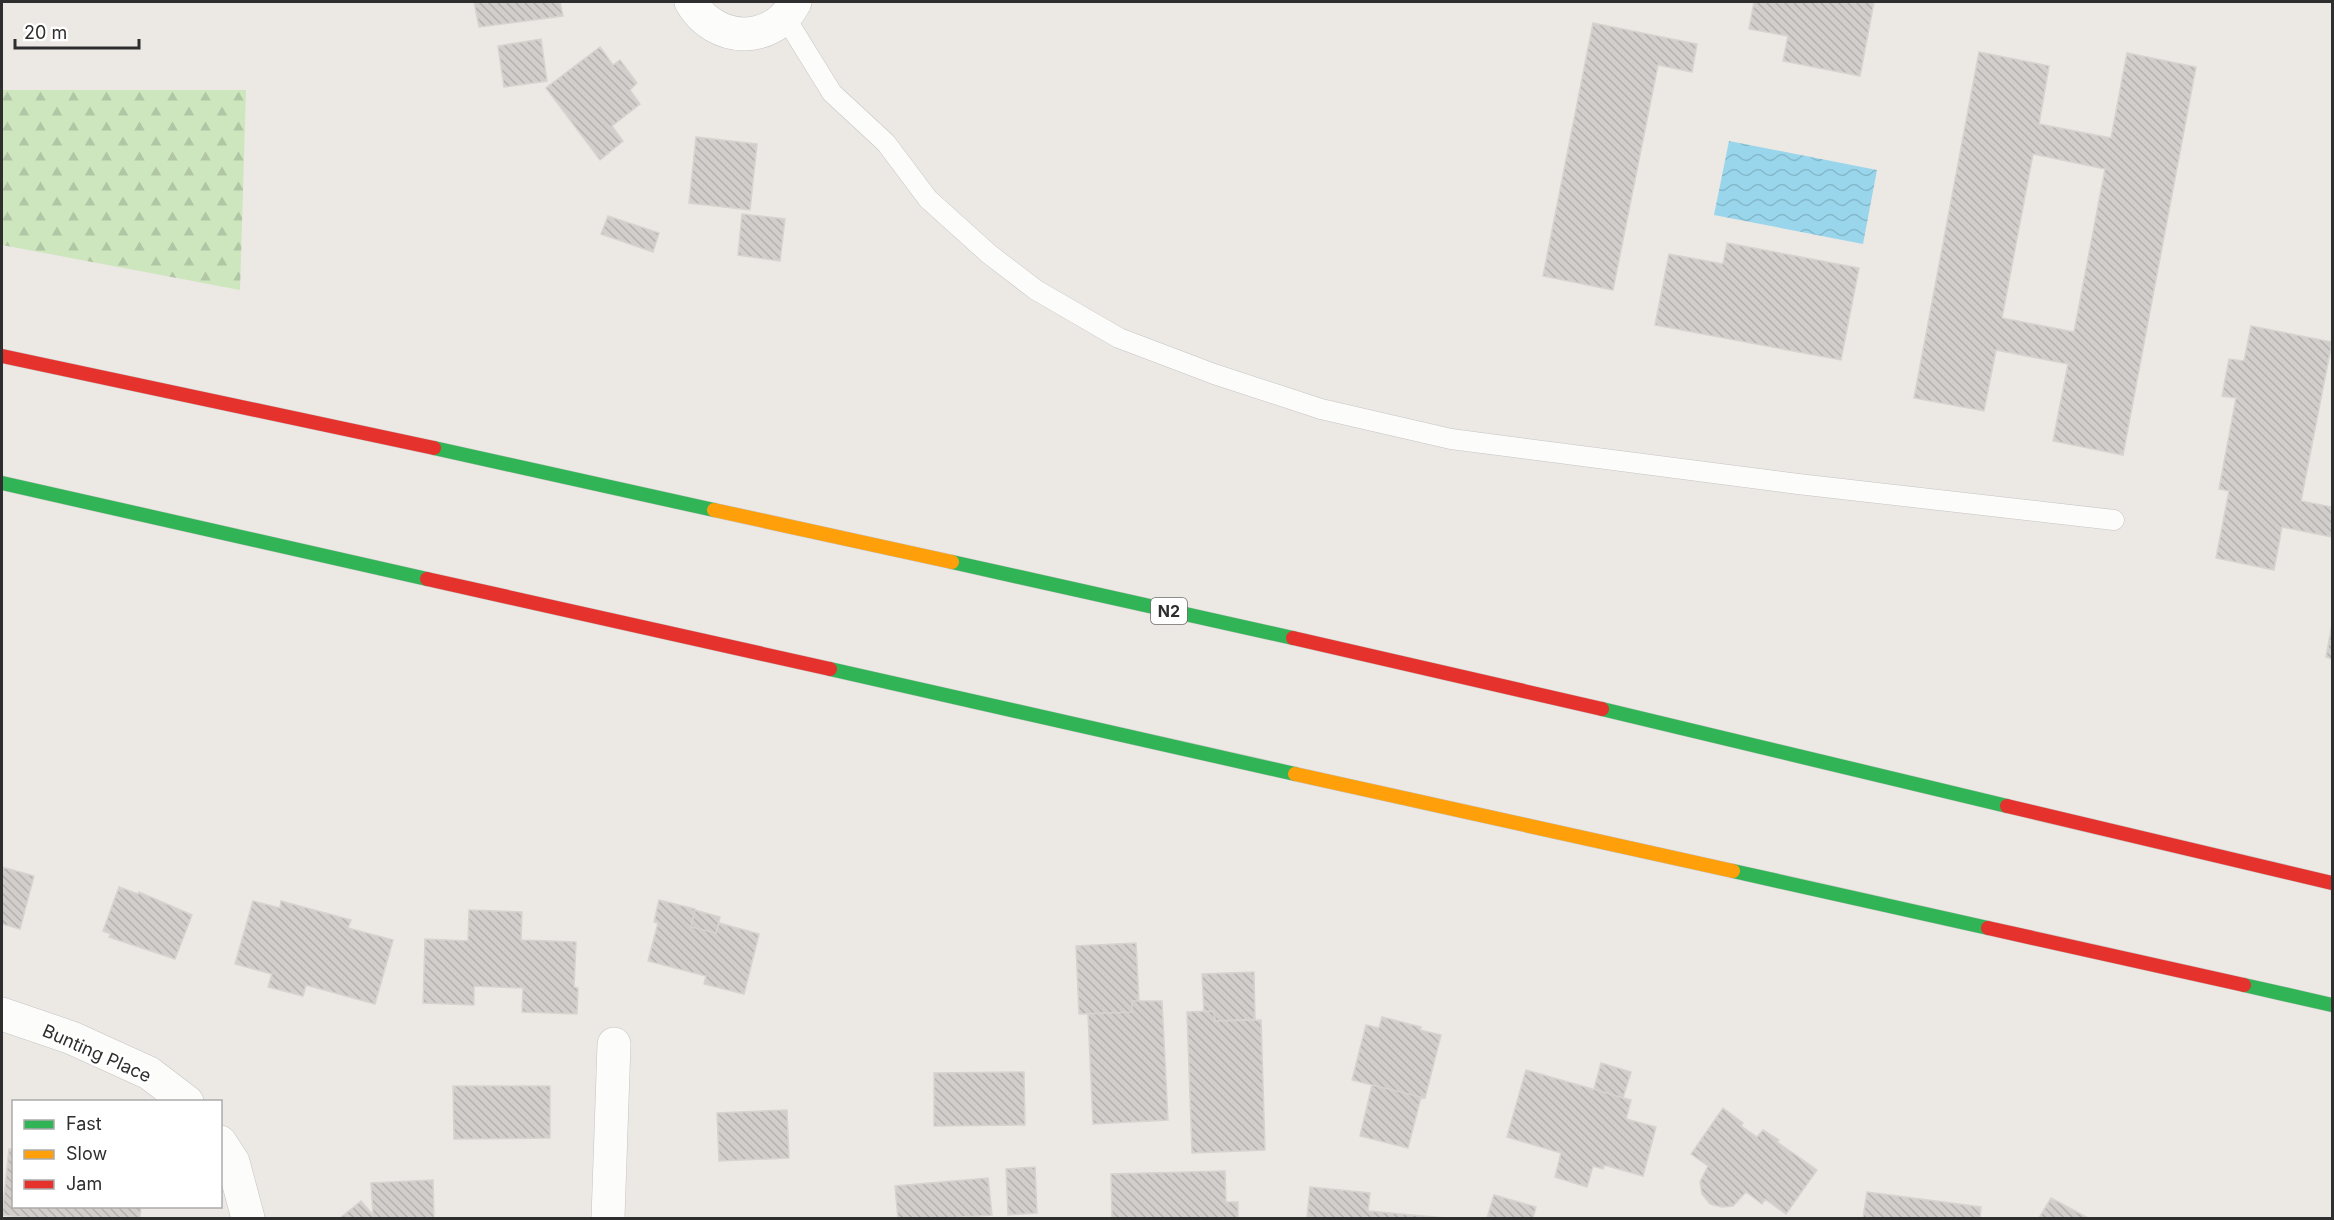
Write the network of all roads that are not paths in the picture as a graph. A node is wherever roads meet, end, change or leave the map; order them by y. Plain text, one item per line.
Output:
1 (691, 2) edge
2 (790, 9) edge
3 (2, 357) edge
4 (2, 483) edge
5 (2114, 520) dead end
6 (2332, 883) edge
7 (2332, 1005) edge
8 (2, 1014) edge
9 (614, 1044) dead end
10 (186, 1100) edge
11 (222, 1145) edge
12 (248, 1218) edge
13 (608, 1218) edge

1 - 2 street
2 - 5 lane
3 - 6 highway, N2
4 - 7 highway
8 - 10 street, Bunting Place
9 - 13 street
11 - 12 street

